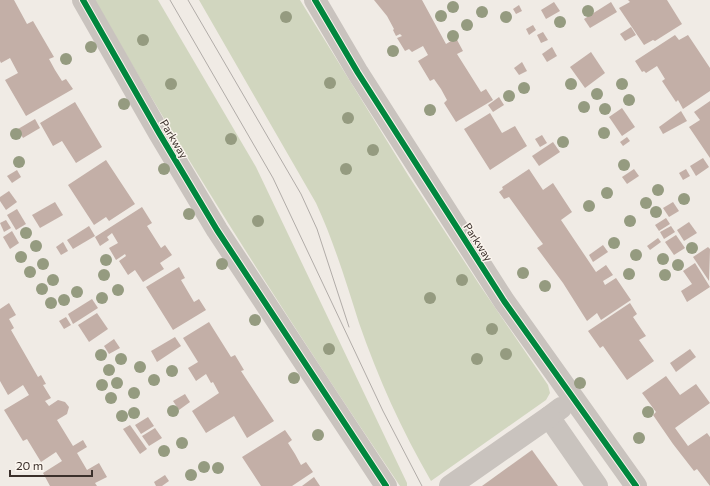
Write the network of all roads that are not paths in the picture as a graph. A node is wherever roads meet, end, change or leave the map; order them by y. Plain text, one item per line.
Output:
1 (83, 0) edge
2 (315, 0) edge
3 (573, 399) junction
4 (549, 417) junction
5 (386, 486) edge
6 (450, 486) edge
7 (597, 486) edge
8 (636, 486) edge

1 - 5 street, Parkway
2 - 3 street, Parkway
3 - 4 street
3 - 8 street, Parkway
4 - 6 street
4 - 7 street

